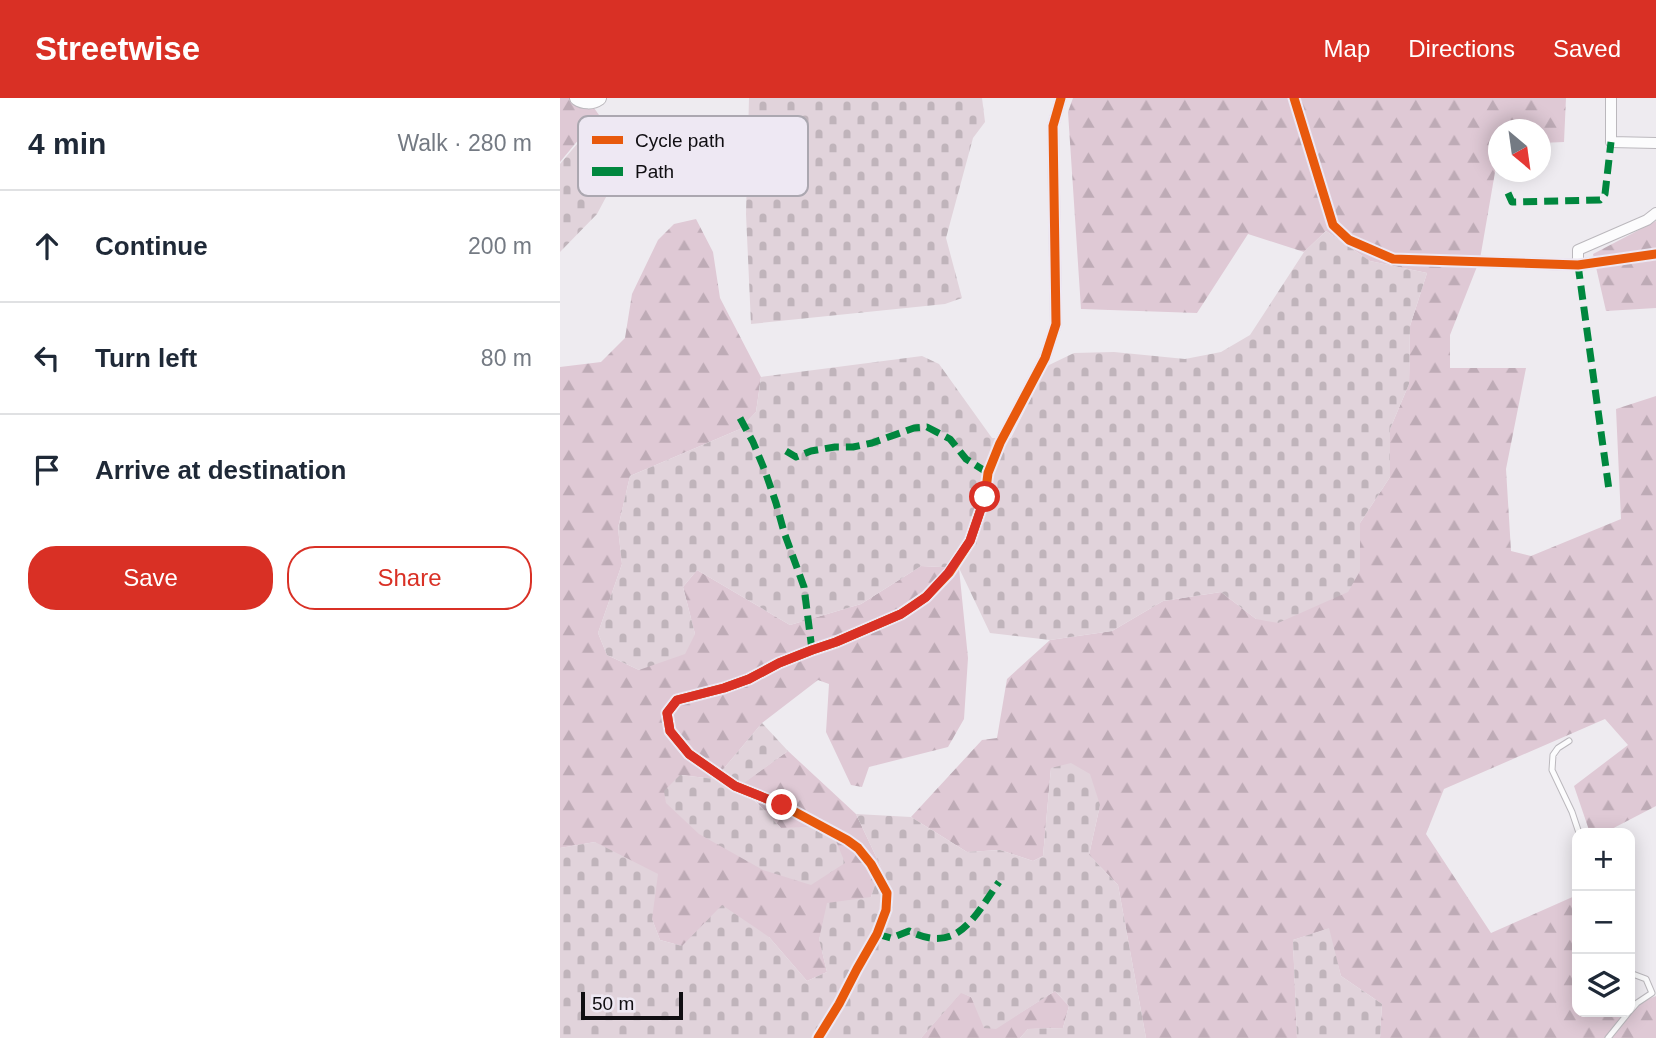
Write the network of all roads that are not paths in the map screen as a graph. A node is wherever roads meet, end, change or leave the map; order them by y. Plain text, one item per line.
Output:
1 (577, 98) edge
2 (599, 98) edge
3 (1061, 98) edge
4 (1294, 98) edge
5 (1611, 98) edge
6 (1656, 143) edge
7 (1656, 213) edge
8 (1656, 254) edge
9 (1578, 265) junction
10 (1569, 741) dead end
11 (1577, 828) edge
12 (1635, 975) edge
13 (1654, 992) edge
14 (1635, 1005) edge
15 (1624, 1017) edge
16 (818, 1038) edge
17 (1608, 1038) edge

1 - 2 street
3 - 16 street
4 - 9 street
5 - 6 street
7 - 9 street
8 - 9 street
10 - 11 lane
12 - 13 lane
13 - 14 lane
15 - 17 lane

